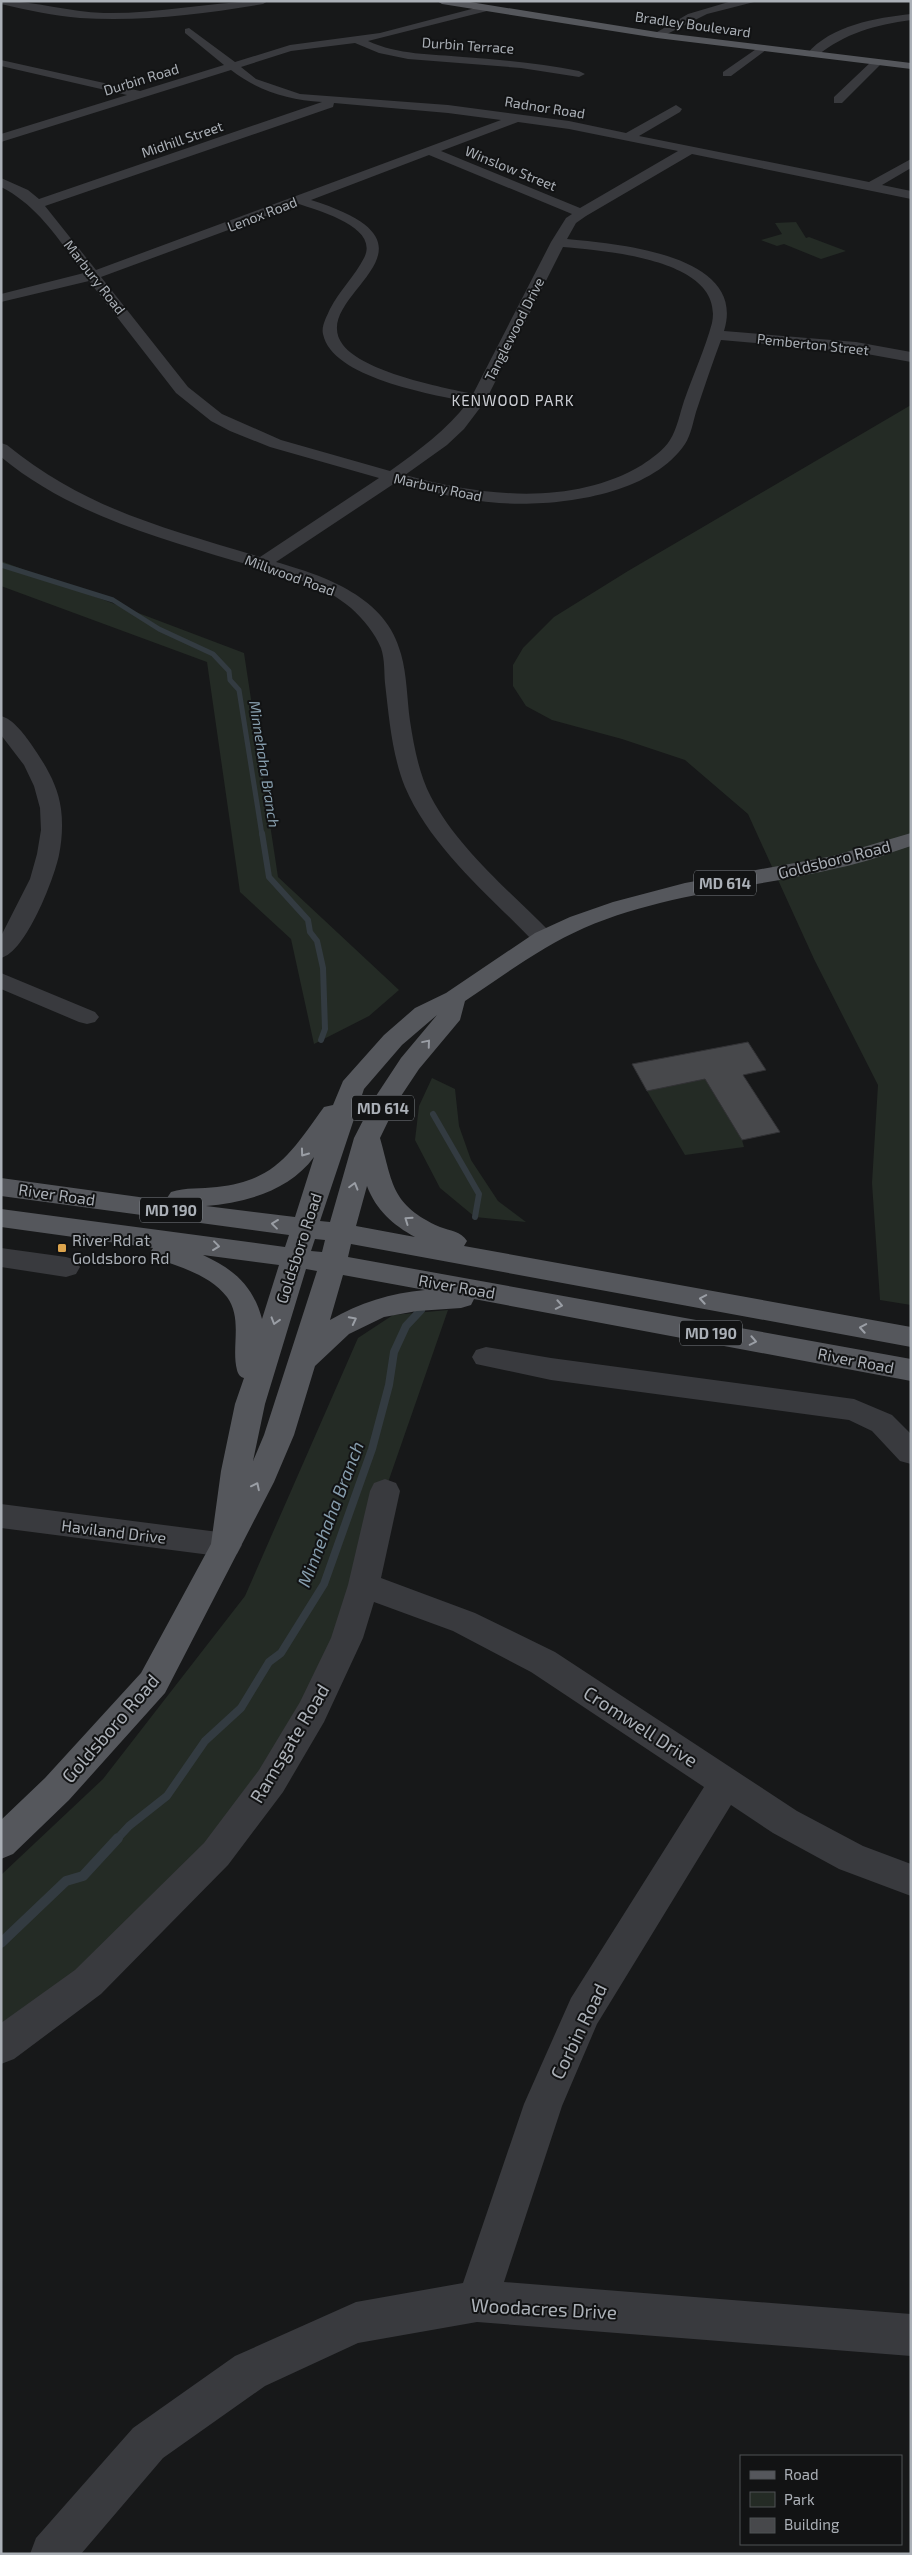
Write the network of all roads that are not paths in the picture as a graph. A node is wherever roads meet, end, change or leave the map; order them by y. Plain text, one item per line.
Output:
1 (176, 1) edge
2 (263, 1) edge
3 (442, 1) edge
4 (753, 1) edge
5 (1, 2) edge
6 (484, 9) junction
7 (184, 11) junction
8 (911, 17) edge
9 (189, 31) dead end
10 (657, 34) junction
11 (356, 40) junction
12 (290, 48) junction
13 (762, 48) junction
14 (813, 54) junction
15 (218, 55) junction
16 (877, 62) junction
17 (1, 63) edge
18 (233, 66) junction
19 (911, 66) edge
20 (579, 74) dead end
21 (727, 74) dead end
22 (141, 95) junction
23 (838, 100) dead end
24 (336, 102) junction
25 (676, 110) dead end
26 (518, 117) junction
27 (628, 137) junction
28 (1, 138) edge
29 (691, 149) junction
30 (430, 151) junction
31 (911, 163) edge
32 (1, 182) edge
33 (872, 186) junction
34 (911, 195) edge
35 (299, 200) junction
36 (38, 204) junction
37 (581, 213) junction
38 (558, 242) junction
39 (95, 275) junction
40 (1, 298) edge
41 (715, 335) junction
42 (911, 357) edge
43 (478, 400) junction
44 (1, 448) edge
45 (392, 477) junction
46 (262, 563) junction
47 (1, 722) edge
48 (911, 839) edge
49 (543, 938) junction
50 (1, 950) edge
51 (1, 980) edge
52 (454, 998) junction
53 (87, 1017) dead end
54 (352, 1087) junction
55 (368, 1138) junction
56 (1, 1187) edge
57 (33, 1191) junction
58 (1, 1218) edge
59 (305, 1227) junction
60 (115, 1233) junction
61 (341, 1233) junction
62 (1, 1257) edge
63 (295, 1258) junction
64 (331, 1263) junction
65 (66, 1267) dead end
66 (570, 1275) junction
67 (511, 1296) junction
68 (911, 1337) edge
69 (486, 1357) dead end
70 (304, 1363) junction
71 (911, 1370) edge
72 (250, 1404) junction
73 (911, 1453) edge
74 (385, 1491) dead end
75 (1, 1516) edge
76 (226, 1545) junction
77 (364, 1585) junction
78 (726, 1782) junction
79 (1, 1843) edge
80 (911, 1880) edge
81 (1, 2046) edge
82 (477, 2301) junction
83 (911, 2334) edge
84 (52, 2554) edge

1 - 7 street
2 - 7 street
3 - 6 main road, Bradley Boulevard
4 - 10 street
5 - 7 street
6 - 10 main road, Bradley Boulevard
6 - 11 street, Durbin Road
8 - 14 street
9 - 15 street, Radnor Road
10 - 13 main road, Bradley Boulevard
11 - 12 street, Durbin Road
11 - 20 street, Durbin Terrace
12 - 15 street, Durbin Road
12 - 18 street, Durbin Road
13 - 14 main road, Bradley Boulevard
13 - 21 street
14 - 16 main road, Bradley Boulevard
15 - 18 street, Radnor Road
16 - 19 main road, Bradley Boulevard
16 - 23 street
17 - 22 street
18 - 22 street, Durbin Road
18 - 24 street, Radnor Road
22 - 28 street, Durbin Road
24 - 26 street, Radnor Road
24 - 36 street, Midhill Street
25 - 27 street
26 - 27 street, Radnor Road
26 - 30 street, Lenox Road
27 - 29 street, Radnor Road
29 - 33 street, Radnor Road
29 - 37 street, Tanglewood Drive
30 - 35 street, Lenox Road
30 - 37 street, Winslow Street
31 - 33 street
32 - 36 street, Marbury Road
33 - 34 street, Radnor Road
35 - 39 street, Lenox Road
35 - 43 street
36 - 39 street, Marbury Road
37 - 38 street, Tanglewood Drive
38 - 41 street, Marbury Road
38 - 43 street, Tanglewood Drive
39 - 40 street, Lenox Road
39 - 45 street, Marbury Road
41 - 42 street, Pemberton Street
41 - 45 street, Marbury Road
43 - 45 street, Tanglewood Drive
44 - 46 street, Millwood Road
45 - 46 street, Tanglewood Drive
46 - 49 street, Millwood Road
47 - 50 street
48 - 49 main road, Goldsboro Road / MD 614
49 - 52 main road, Goldsboro Road / MD 614
51 - 53 street
52 - 54 main road, Goldsboro Road / MD 614
55 -> 52 main road, Goldsboro Road / MD 614
54 -> 57 main road
54 - 59 main road, Goldsboro Road / MD 614
61 -> 55 main road, Goldsboro Road / MD 614
66 -> 55 main road
56 - 57 main road, River Road / MD 190
59 -> 57 main road, River Road / MD 190
58 - 60 main road, River Road / MD 190
59 - 61 main road, River Road / MD 190
59 - 63 main road, Goldsboro Road / MD 614
60 -> 63 main road, River Road / MD 190
60 - 72 main road
61 - 64 main road, Goldsboro Road / MD 614
61 - 66 main road, River Road / MD 190
62 - 65 street
63 - 64 main road, River Road / MD 190
63 -> 72 main road, Goldsboro Road / MD 614
64 - 67 main road, River Road / MD 190
64 - 70 main road, Goldsboro Road / MD 614
68 -> 66 main road, River Road / MD 190
70 -> 67 main road
67 -> 71 main road, River Road / MD 190
69 - 73 street
76 -> 70 main road, Goldsboro Road / MD 614
72 - 76 main road, Goldsboro Road / MD 614
74 - 77 street, Ramsgate Road
75 - 76 street, Haviland Drive
76 - 79 main road, Goldsboro Road / MD 614
77 - 78 street, Cromwell Drive
77 - 81 street, Ramsgate Road
78 - 80 street, Cromwell Drive
78 - 82 street, Corbin Road
82 - 83 street, Woodacres Drive
82 - 84 street, Woodacres Drive

